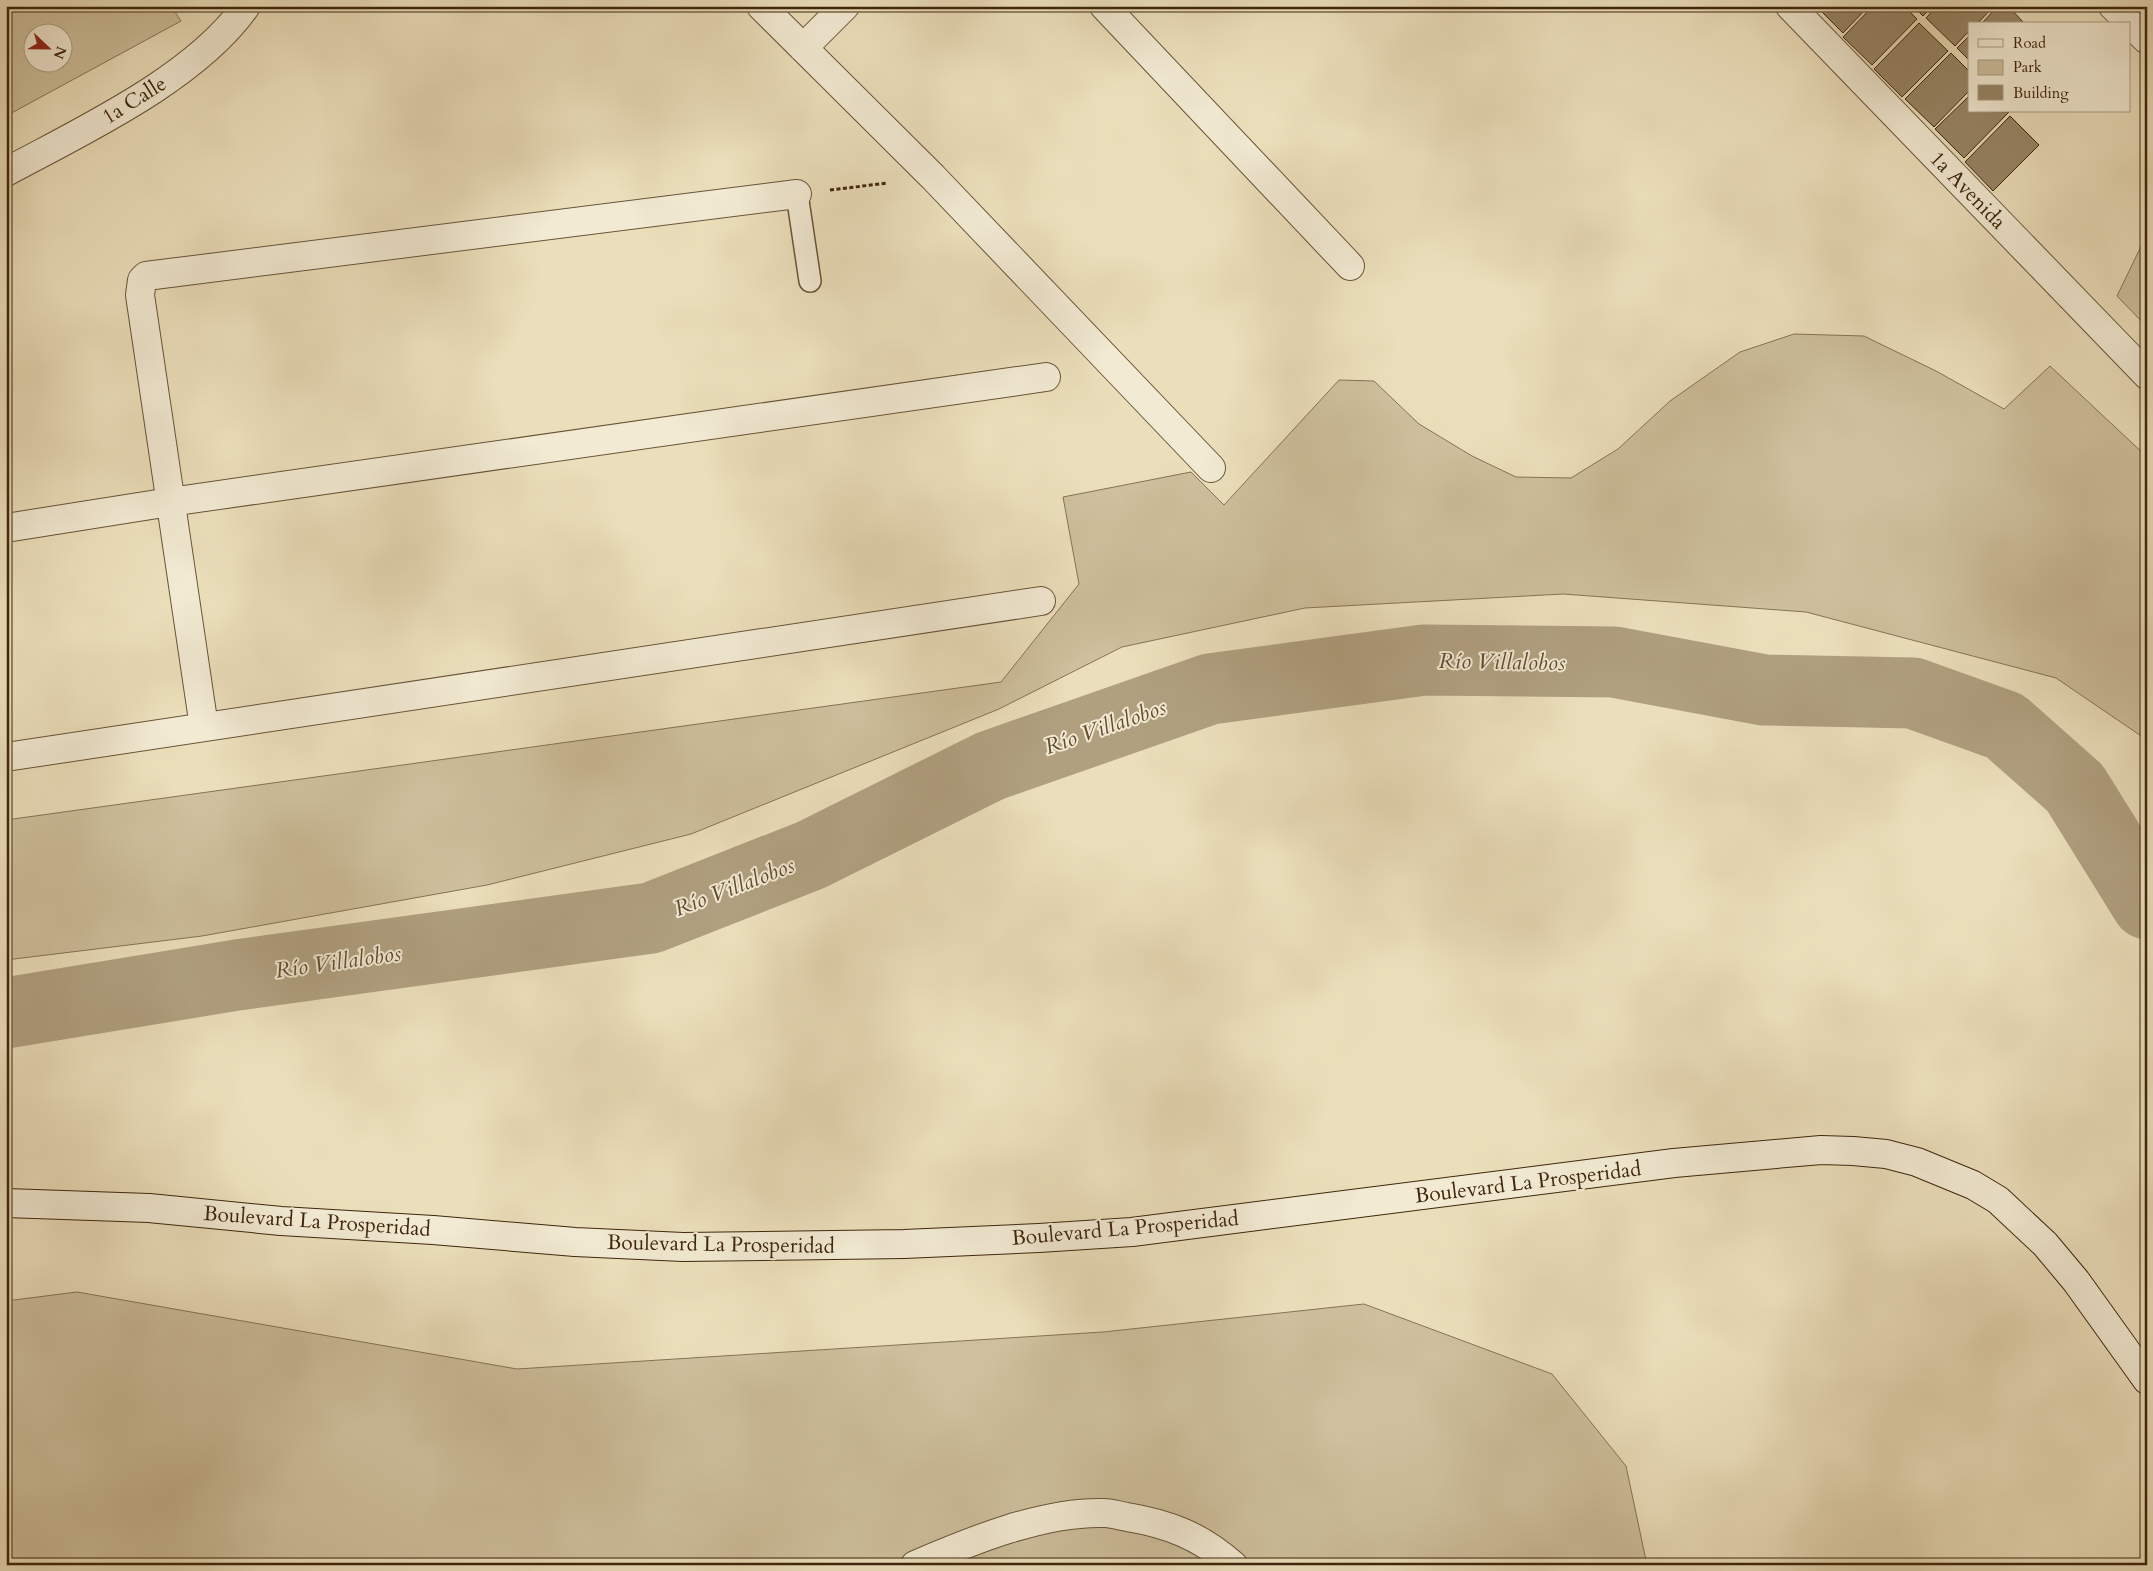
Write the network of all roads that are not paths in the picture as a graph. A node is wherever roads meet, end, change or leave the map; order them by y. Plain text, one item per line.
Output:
1 (246, 6) edge
2 (762, 6) edge
3 (845, 6) edge
4 (1104, 6) edge
5 (1790, 6) edge
6 (2113, 6) edge
7 (2129, 22) edge
8 (2130, 23) edge
9 (2146, 39) edge
10 (803, 48) junction
11 (6, 172) edge
12 (797, 194) joint
13 (1350, 266) dead end
14 (810, 281) dead end
15 (2147, 375) edge
16 (1046, 377) dead end
17 (1211, 468) dead end
18 (170, 502) junction
19 (6, 528) edge
20 (1041, 601) dead end
21 (204, 727) junction
22 (6, 757) edge
23 (6, 1204) edge
24 (2147, 1380) edge
25 (915, 1565) edge
26 (1233, 1565) edge

1 - 11 street, 1a Calle
2 - 10 street
3 - 10 street
4 - 13 street
5 - 15 street, 1a Avenida
6 - 7 street
8 - 9 street
10 - 17 street
12 - 14 lane
12 - 18 street
16 - 18 street
18 - 19 street
18 - 21 street
20 - 21 street
21 - 22 street
23 - 24 street, Boulevard La Prosperidad
25 - 26 street

